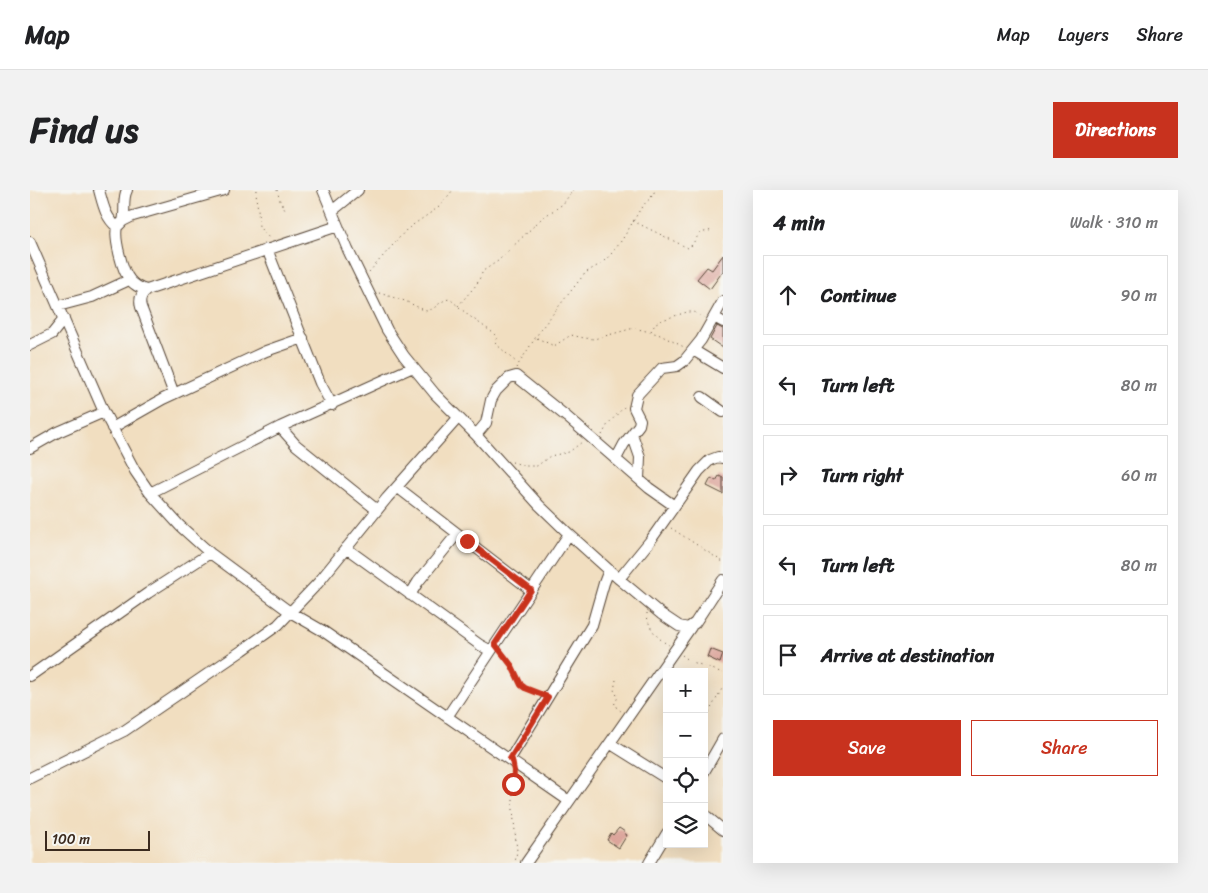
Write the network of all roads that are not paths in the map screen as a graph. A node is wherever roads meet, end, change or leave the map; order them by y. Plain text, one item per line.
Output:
1 (99, 190) edge
2 (127, 190) edge
3 (224, 190) edge
4 (323, 190) edge
5 (358, 190) edge
6 (332, 211) junction
7 (120, 224) junction
8 (338, 226) junction
9 (30, 242) edge
10 (270, 248) junction
11 (129, 280) junction
12 (146, 290) junction
13 (723, 301) edge
14 (58, 306) junction
15 (64, 319) junction
16 (716, 320) edge
17 (303, 338) junction
18 (30, 345) edge
19 (693, 351) junction
20 (413, 367) junction
21 (723, 368) edge
22 (174, 394) junction
23 (702, 397) dead end
24 (332, 405) junction
25 (104, 412) junction
26 (723, 412) edge
27 (458, 418) junction
28 (280, 427) junction
29 (112, 428) junction
30 (632, 434) junction
31 (476, 435) junction
32 (30, 448) edge
33 (722, 457) edge
34 (616, 459) junction
35 (639, 479) junction
36 (397, 487) junction
37 (150, 493) junction
38 (673, 505) junction
39 (377, 510) junction
40 (457, 534) junction
41 (569, 534) junction
42 (346, 548) junction
43 (210, 553) junction
44 (609, 570) junction
45 (620, 579) junction
46 (723, 580) edge
47 (531, 590) junction
48 (410, 595) junction
49 (290, 612) junction
50 (691, 627) junction
51 (493, 648) junction
52 (30, 676) edge
53 (447, 717) junction
54 (723, 738) edge
55 (611, 744) junction
56 (511, 760) junction
57 (708, 765) edge
58 (663, 776) edge
59 (30, 778) edge
60 (569, 802) junction
61 (708, 817) edge
62 (723, 830) edge
63 (663, 840) edge
64 (526, 863) edge
65 (649, 863) edge

1 - 7 street
2 - 7 street
3 - 7 street
4 - 6 street
5 - 6 street
6 - 8 street
7 - 11 street
8 - 10 street
8 - 20 street
9 - 14 street
10 - 12 street
10 - 17 street
11 - 12 street
11 - 14 street
12 - 22 street
13 - 16 street
14 - 15 street
15 - 18 street
15 - 25 street
16 - 19 street
17 - 22 street
17 - 24 street
19 - 21 street
19 - 30 street
20 - 24 street
20 - 27 street
22 - 29 street
23 - 26 street
24 - 28 street
25 - 29 street
25 - 32 street
27 - 31 street
27 - 36 street
28 - 37 street
28 - 39 street
29 - 37 street
30 - 34 street
30 - 35 street
31 - 34 street
31 - 41 street
33 - 38 street
34 - 35 street
35 - 38 street
36 - 39 street
36 - 40 street
37 - 43 street
38 - 45 street
39 - 42 street
40 - 47 street
40 - 48 street
41 - 44 street
41 - 47 street
42 - 48 street
42 - 49 street
43 - 49 street
43 - 52 street
44 - 45 street
44 - 56 street
45 - 50 street
46 - 50 street
47 - 51 street
48 - 51 street
49 - 53 street
49 - 59 street
50 - 55 street
51 - 53 street
53 - 56 street
54 - 57 street
55 - 58 street
55 - 60 street
56 - 60 street
60 - 64 street
61 - 62 street
63 - 65 street

